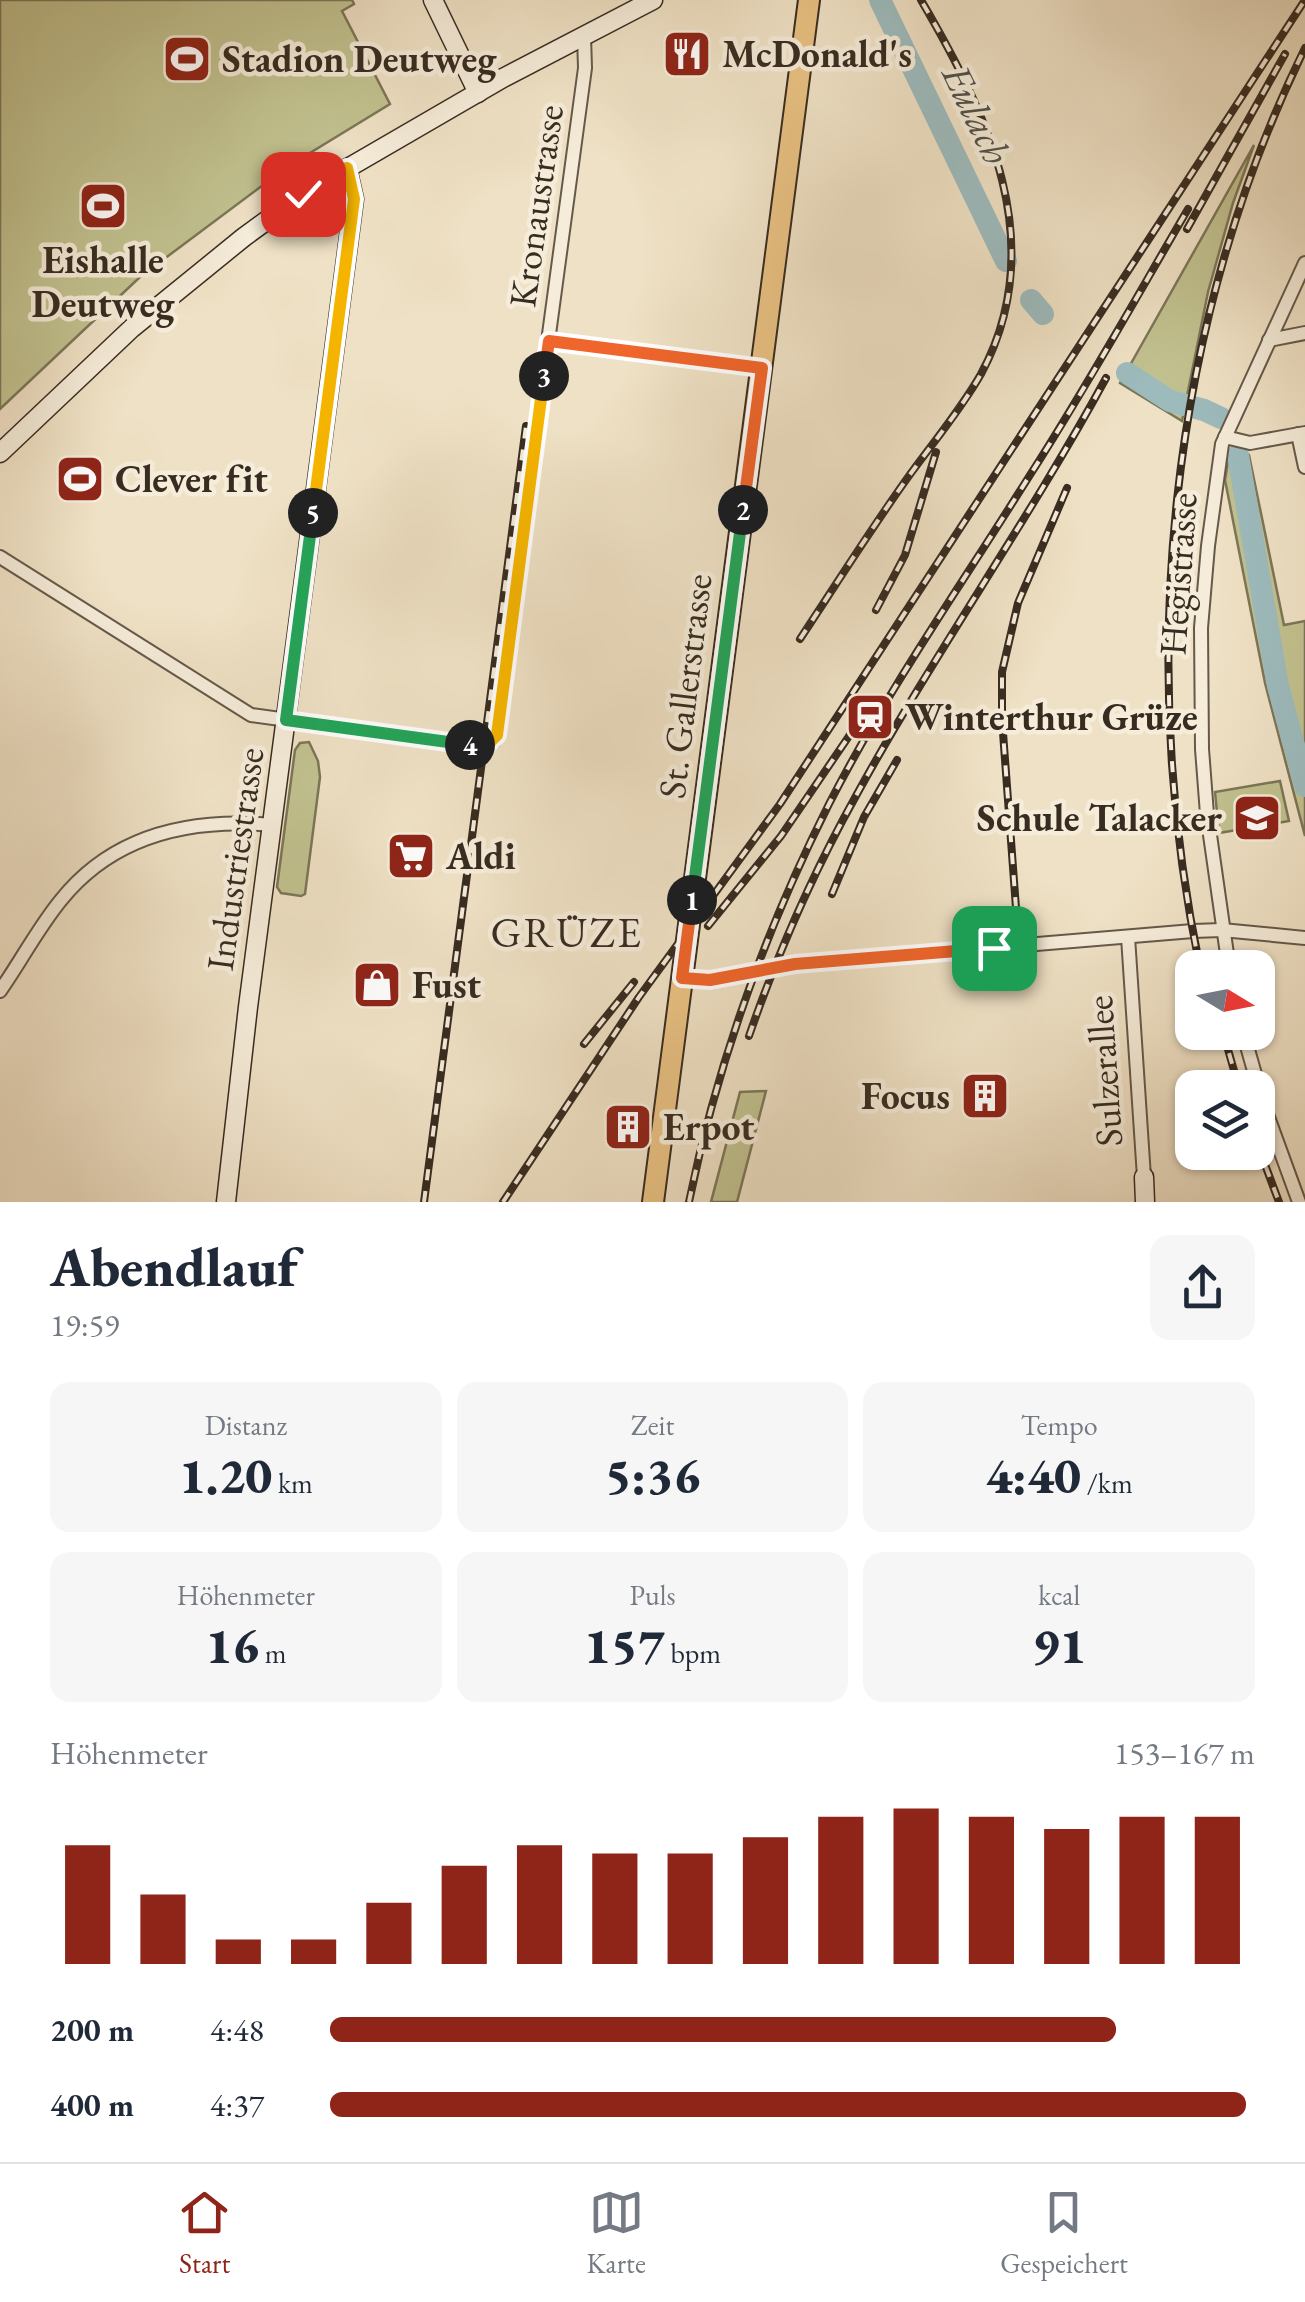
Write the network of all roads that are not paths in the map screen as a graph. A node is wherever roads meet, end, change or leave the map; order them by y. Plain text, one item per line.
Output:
1 (433, 0) edge
2 (809, 0) edge
3 (650, 1) edge
4 (584, 36) junction
5 (478, 92) junction
6 (347, 168) junction
7 (1305, 263) edge
8 (1300, 285) edge
9 (1305, 333) edge
10 (1269, 340) junction
11 (549, 341) junction
12 (762, 368) junction
13 (1302, 433) edge
14 (1224, 436) junction
15 (0, 454) edge
16 (1305, 467) edge
17 (0, 557) edge
18 (286, 720) junction
19 (272, 825) junction
20 (1222, 930) junction
21 (1128, 937) junction
22 (1305, 938) edge
23 (1225, 950) edge
24 (682, 978) junction
25 (0, 990) edge
26 (1248, 1050) edge
27 (1144, 1178) joint
28 (226, 1202) edge
29 (652, 1202) edge
30 (1145, 1202) edge
31 (1300, 1202) edge

1 - 5 street
2 - 12 main road, St. Gallerstrasse
3 - 4 street
4 - 5 street
4 - 11 street, Kronaustrasse
5 - 6 street
6 - 15 street
6 - 18 street, Industriestrasse
7 - 8 street, Hegistrasse
8 - 10 street, Hegistrasse
9 - 10 street
10 - 14 street, Hegistrasse
11 - 12 street
11 - 18 street, Kronaustrasse
12 - 24 main road, St. Gallerstrasse
13 - 14 street
13 - 16 street
14 - 20 street, Hegistrasse
17 - 18 street
18 - 19 street, Industriestrasse
19 - 25 street
19 - 28 street, Industriestrasse
20 - 21 street
20 - 22 street
20 - 23 street, Hegistrasse
21 - 24 street
21 - 27 street, Sulzerallee
24 - 29 main road, St. Gallerstrasse
26 - 31 street
27 - 30 street, Sulzerallee

